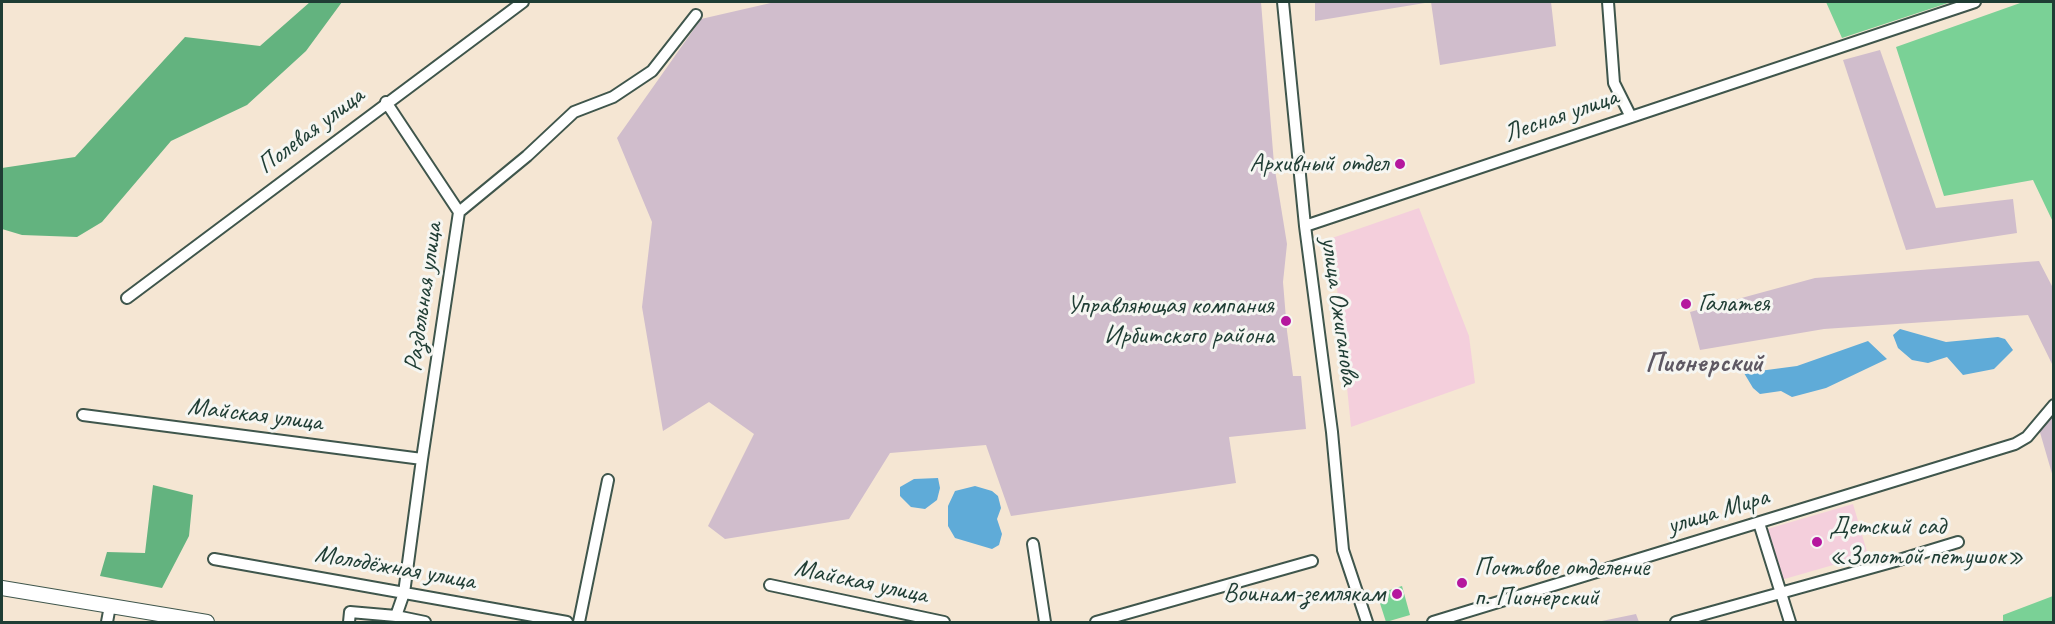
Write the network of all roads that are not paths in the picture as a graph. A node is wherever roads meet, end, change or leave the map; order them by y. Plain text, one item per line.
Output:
1 (523, 2) edge
2 (1282, 2) edge
3 (1608, 2) edge
4 (1975, 2) edge
5 (696, 15) dead end
6 (386, 102) junction
7 (1631, 117) junction
8 (459, 212) junction
9 (1305, 226) junction
10 (127, 298) dead end
11 (2054, 405) edge
12 (83, 415) dead end
13 (422, 459) junction
14 (608, 480) dead end
15 (1759, 523) junction
16 (1958, 542) dead end
17 (1033, 544) dead end
18 (214, 559) dead end
19 (1312, 561) dead end
20 (770, 585) dead end
21 (2, 588) edge
22 (1780, 592) junction
23 (404, 593) junction
24 (110, 606) junction
25 (396, 616) junction
26 (107, 622) edge
27 (207, 622) edge
28 (349, 622) edge
29 (424, 622) edge
30 (567, 622) edge
31 (579, 622) edge
32 (944, 622) edge
33 (1045, 622) edge
34 (1096, 622) edge
35 (1367, 622) edge
36 (1433, 622) edge
37 (1676, 622) edge
38 (1790, 622) edge

1 - 6 street, Полевая улица
2 - 9 street, улица Ожиганова
3 - 7 street
4 - 7 street, Лесная улица
5 - 8 street, Раздольная улица
6 - 8 street
6 - 10 street, Полевая улица
7 - 9 street, Лесная улица
8 - 13 street, Раздольная улица
9 - 35 street, улица Ожиганова
11 - 15 street, улица Мира
12 - 13 street, Майская улица
13 - 23 street, Раздольная улица
14 - 31 street
15 - 22 street
15 - 36 street, улица Мира
16 - 22 street
17 - 33 street
18 - 23 street, Молодёжная улица
19 - 34 street
20 - 32 street, Майская улица
21 - 24 main road
22 - 37 street
22 - 38 street
23 - 25 street, Раздольная улица
23 - 30 street, Молодёжная улица
24 - 26 street
24 - 27 main road
25 - 28 street
25 - 29 street

